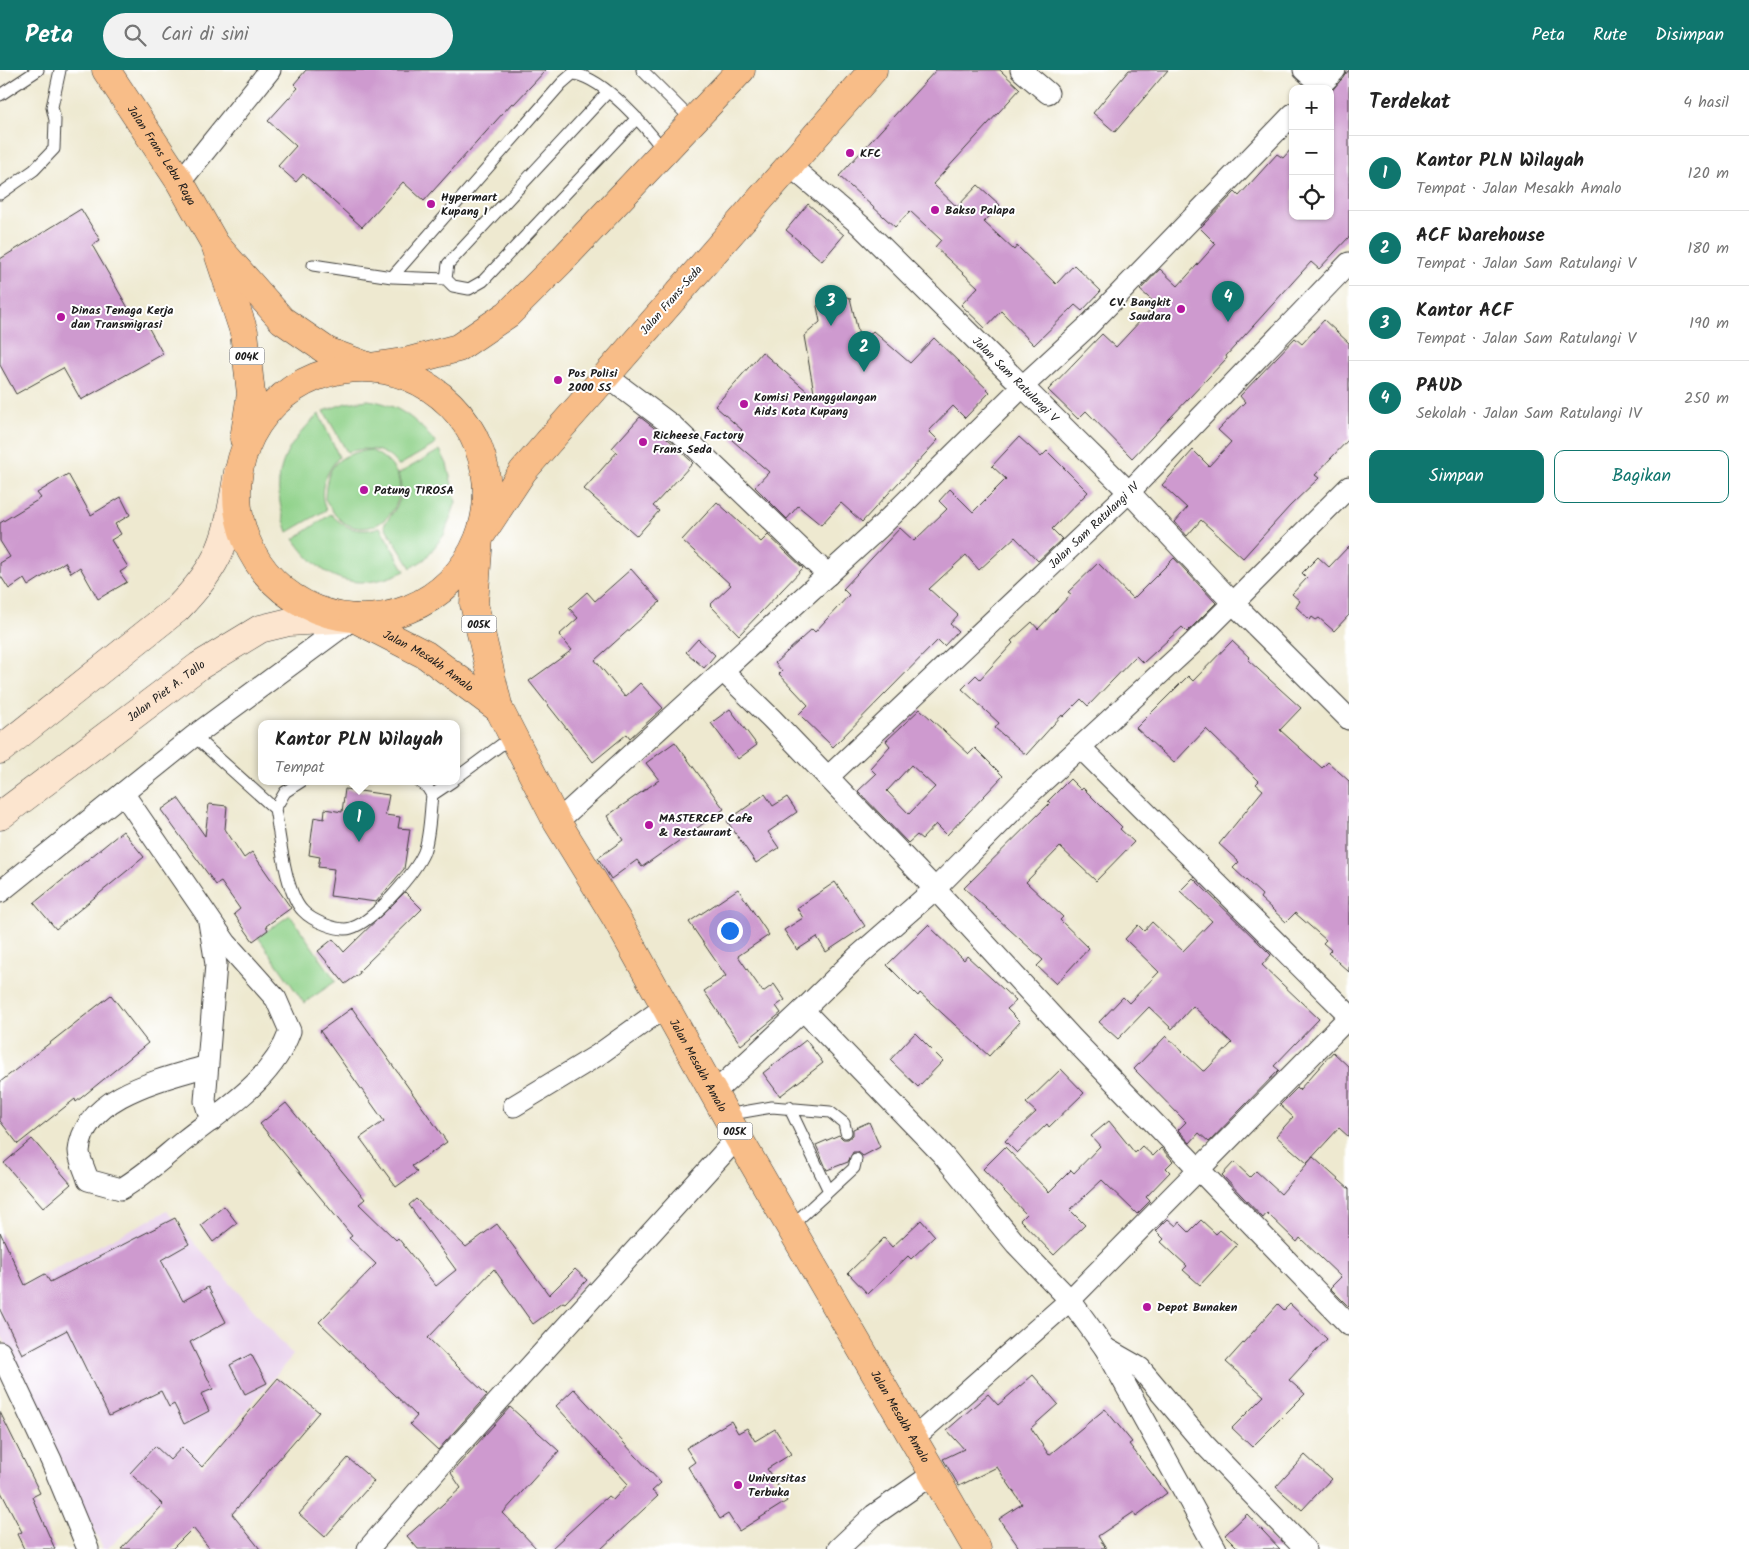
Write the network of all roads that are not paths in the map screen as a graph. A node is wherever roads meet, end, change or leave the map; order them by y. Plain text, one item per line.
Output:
1 (38, 70) edge
2 (60, 70) edge
3 (106, 70) edge
4 (270, 70) edge
5 (642, 70) edge
6 (741, 70) edge
7 (873, 70) edge
8 (1021, 70) edge
9 (1304, 70) edge
10 (576, 72) edge
11 (1325, 81) edge
12 (607, 93) junction
13 (1048, 93) dead end
14 (0, 95) edge
15 (637, 118) junction
16 (1289, 118) edge
17 (693, 121) junction
18 (664, 152) junction
19 (789, 165) junction
20 (180, 182) junction
21 (0, 194) edge
22 (215, 244) junction
23 (1349, 263) edge
24 (313, 265) dead end
25 (392, 276) junction
26 (446, 279) junction
27 (370, 367) junction
28 (606, 375) junction
29 (1023, 386) junction
30 (238, 472) junction
31 (1349, 487) edge
32 (1129, 492) junction
33 (479, 538) junction
34 (828, 575) junction
35 (1233, 603) junction
36 (354, 618) junction
37 (723, 671) junction
38 (500, 709) junction
39 (1349, 719) edge
40 (194, 736) junction
41 (513, 736) junction
42 (1080, 747) junction
43 (0, 750) edge
44 (460, 775) edge
45 (828, 777) junction
46 (296, 785) edge
47 (424, 785) edge
48 (447, 785) edge
49 (123, 792) junction
50 (432, 795) junction
51 (276, 809) junction
52 (0, 816) edge
53 (557, 822) junction
54 (935, 889) junction
55 (0, 892) edge
56 (208, 917) junction
57 (665, 1007) junction
58 (803, 1010) junction
59 (1349, 1016) edge
60 (207, 1066) junction
61 (514, 1106) dead end
62 (789, 1107) junction
63 (726, 1115) junction
64 (211, 1120) junction
65 (846, 1132) dead end
66 (856, 1159) dead end
67 (1201, 1169) junction
68 (829, 1191) junction
69 (791, 1226) junction
70 (1070, 1300) junction
71 (1349, 1325) edge
72 (1105, 1348) junction
73 (0, 1352) edge
74 (914, 1438) junction
75 (933, 1474) junction
76 (88, 1549) edge
77 (368, 1549) edge
78 (838, 1549) edge
79 (977, 1549) edge
80 (1216, 1549) edge
81 (1305, 1549) edge

1 - 14 lane
2 - 21 lane
3 - 20 main road, Jalan Frans Lebu Raya / 004K
4 - 20 street
5 - 17 lane
6 - 17 main road
7 - 19 main road, Jalan Frans-Seda
8 - 13 street
9 - 11 street
10 - 12 lane
10 - 25 lane
12 - 15 lane
12 - 26 lane
15 - 18 lane
15 - 26 lane
16 - 29 street
17 - 18 main road
18 - 27 main road
19 - 28 main road, Jalan Frans-Seda
19 - 29 street, Jalan Sam Ratulangi V
20 - 22 main road, Jalan Frans Lebu Raya / 004K
22 - 27 main road, Jalan Frans Lebu Raya / 004K
22 - 30 main road, Jalan Frans Lebu Raya / 004K
23 - 32 street, Jalan Sam Ratulangi IV
24 - 25 lane
25 - 26 lane
27 - 30 main road
27 - 33 main road
28 - 33 main road, Jalan Frans-Seda
28 - 34 street
29 - 32 street, Jalan Sam Ratulangi V
29 - 34 street
30 - 36 main road
30 - 43 main road
31 - 35 street
32 - 35 street, Jalan Sam Ratulangi V
32 - 45 street, Jalan Sam Ratulangi IV
33 - 36 main road
33 - 38 main road, Jalan Mesakh Amalo / 005K
34 - 37 street
35 - 39 street, Jalan Sam Ratulangi V
35 - 42 street
36 - 38 main road, Jalan Mesakh Amalo / 005K
36 - 40 street
36 - 52 main road, Jalan Piet A. Tallo
37 - 45 street
37 - 53 street
38 - 41 main road, Jalan Mesakh Amalo / 005K
40 - 49 street
40 - 51 lane
41 - 44 lane
41 - 53 main road, Jalan Mesakh Amalo / 005K
42 - 54 street
42 - 59 street
45 - 54 street
46 - 51 lane
47 - 50 lane
48 - 50 lane
49 - 55 street
49 - 56 street
50 - 51 lane
53 - 57 main road, Jalan Mesakh Amalo / 005K
54 - 58 street
54 - 67 street
56 - 60 street
56 - 64 street
57 - 61 street
57 - 63 main road, Jalan Mesakh Amalo / 005K
58 - 63 street
58 - 70 street
59 - 67 street
60 - 64 street
60 - 64 street
62 - 63 lane
62 - 65 lane
62 - 68 lane
63 - 69 main road, Jalan Mesakh Amalo / 005K
63 - 77 street
66 - 68 lane
67 - 70 street
67 - 71 street
68 - 69 lane
69 - 74 main road, Jalan Mesakh Amalo / 005K
70 - 72 street
70 - 74 street
72 - 80 street
72 - 81 street
73 - 76 street
74 - 75 main road, Jalan Mesakh Amalo / 005K
75 - 78 street
75 - 79 main road, Jalan Mesakh Amalo / 005K

